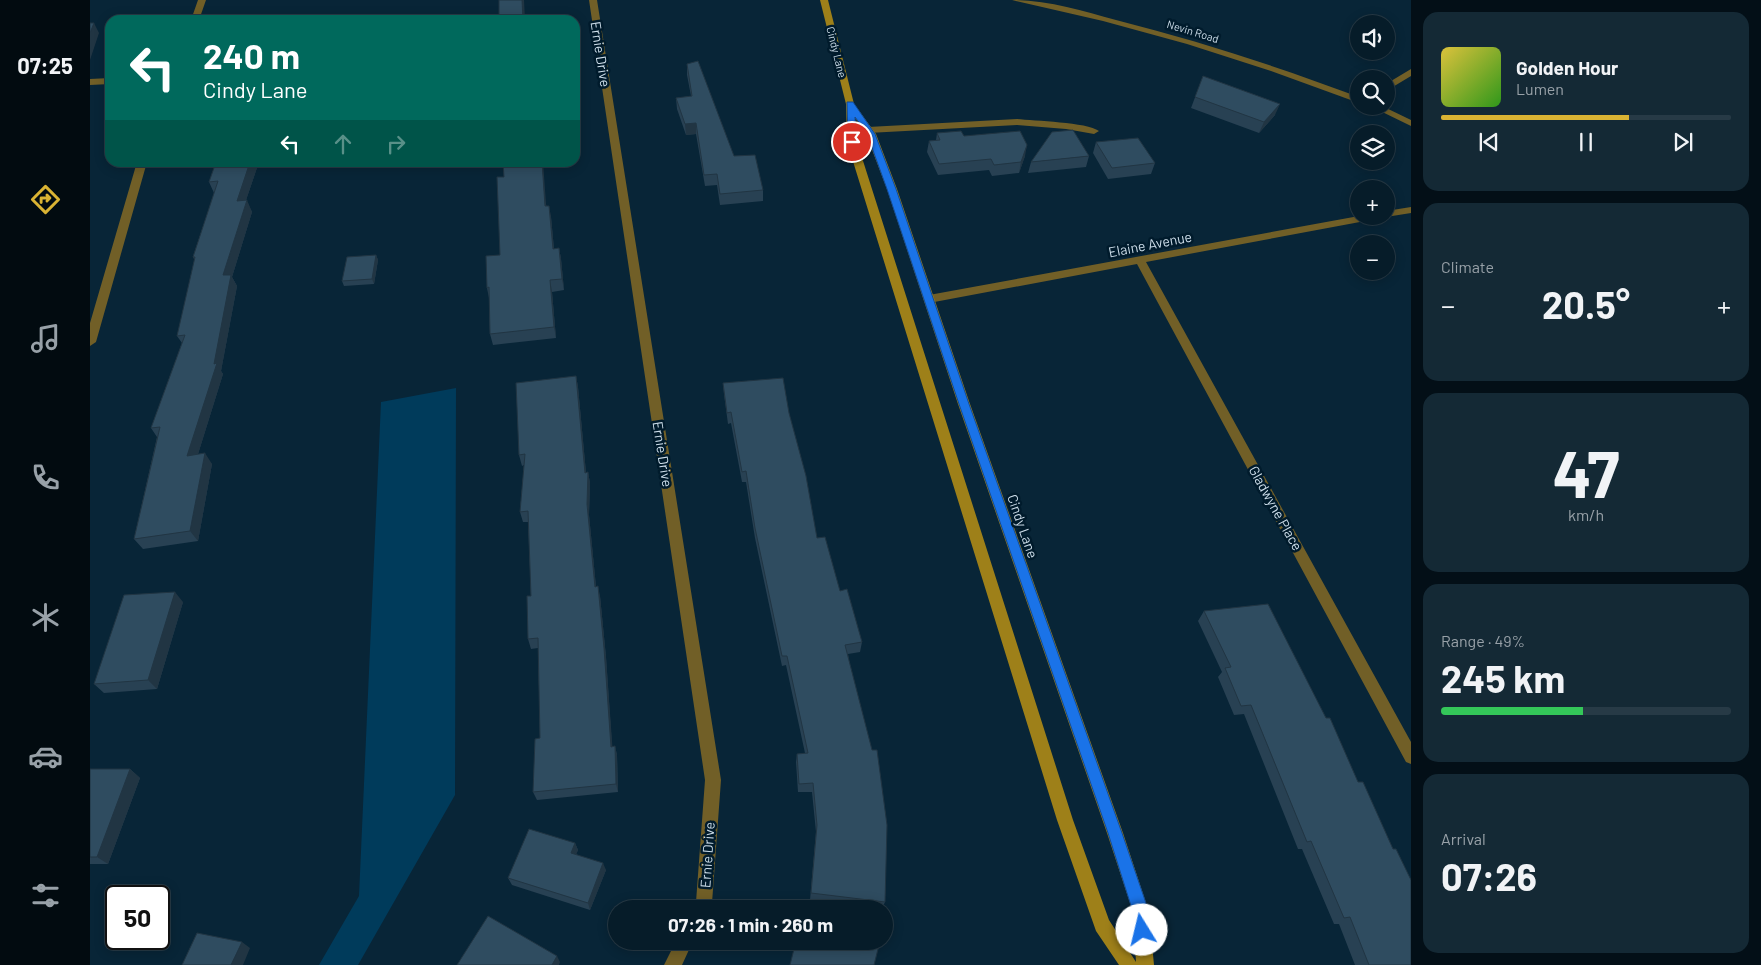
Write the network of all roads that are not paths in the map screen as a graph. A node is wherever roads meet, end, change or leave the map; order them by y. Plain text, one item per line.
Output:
1 (202, 0) edge
2 (593, 0) edge
3 (824, 0) edge
4 (1016, 0) edge
5 (197, 15) edge
6 (1411, 72) edge
7 (105, 81) edge
8 (90, 82) edge
9 (1395, 82) edge
10 (1350, 96) edge
11 (850, 104) junction
12 (1394, 115) edge
13 (1411, 123) edge
14 (868, 130) junction
15 (1094, 131) dead end
16 (141, 167) edge
17 (1411, 210) edge
18 (1395, 213) edge
19 (1350, 221) edge
20 (1140, 260) junction
21 (929, 299) junction
22 (90, 342) edge
23 (1411, 757) edge
24 (704, 900) edge
25 (680, 950) edge
26 (673, 965) edge
27 (1129, 965) edge
28 (1145, 965) edge

1 - 5 street
2 - 24 street, Ernie Drive
3 - 11 main road, Cindy Lane
4 - 10 street, Nevin Road
6 - 9 street
7 - 8 street
11 - 14 main road, Cindy Lane
11 - 27 main road, Cindy Lane
12 - 13 street
14 - 15 street
14 - 21 main road, Cindy Lane
16 - 22 street
17 - 18 street
19 - 20 street, Elaine Avenue
20 - 21 street, Elaine Avenue
20 - 23 street, Gladwyne Place
21 - 28 main road, Cindy Lane
25 - 26 street

